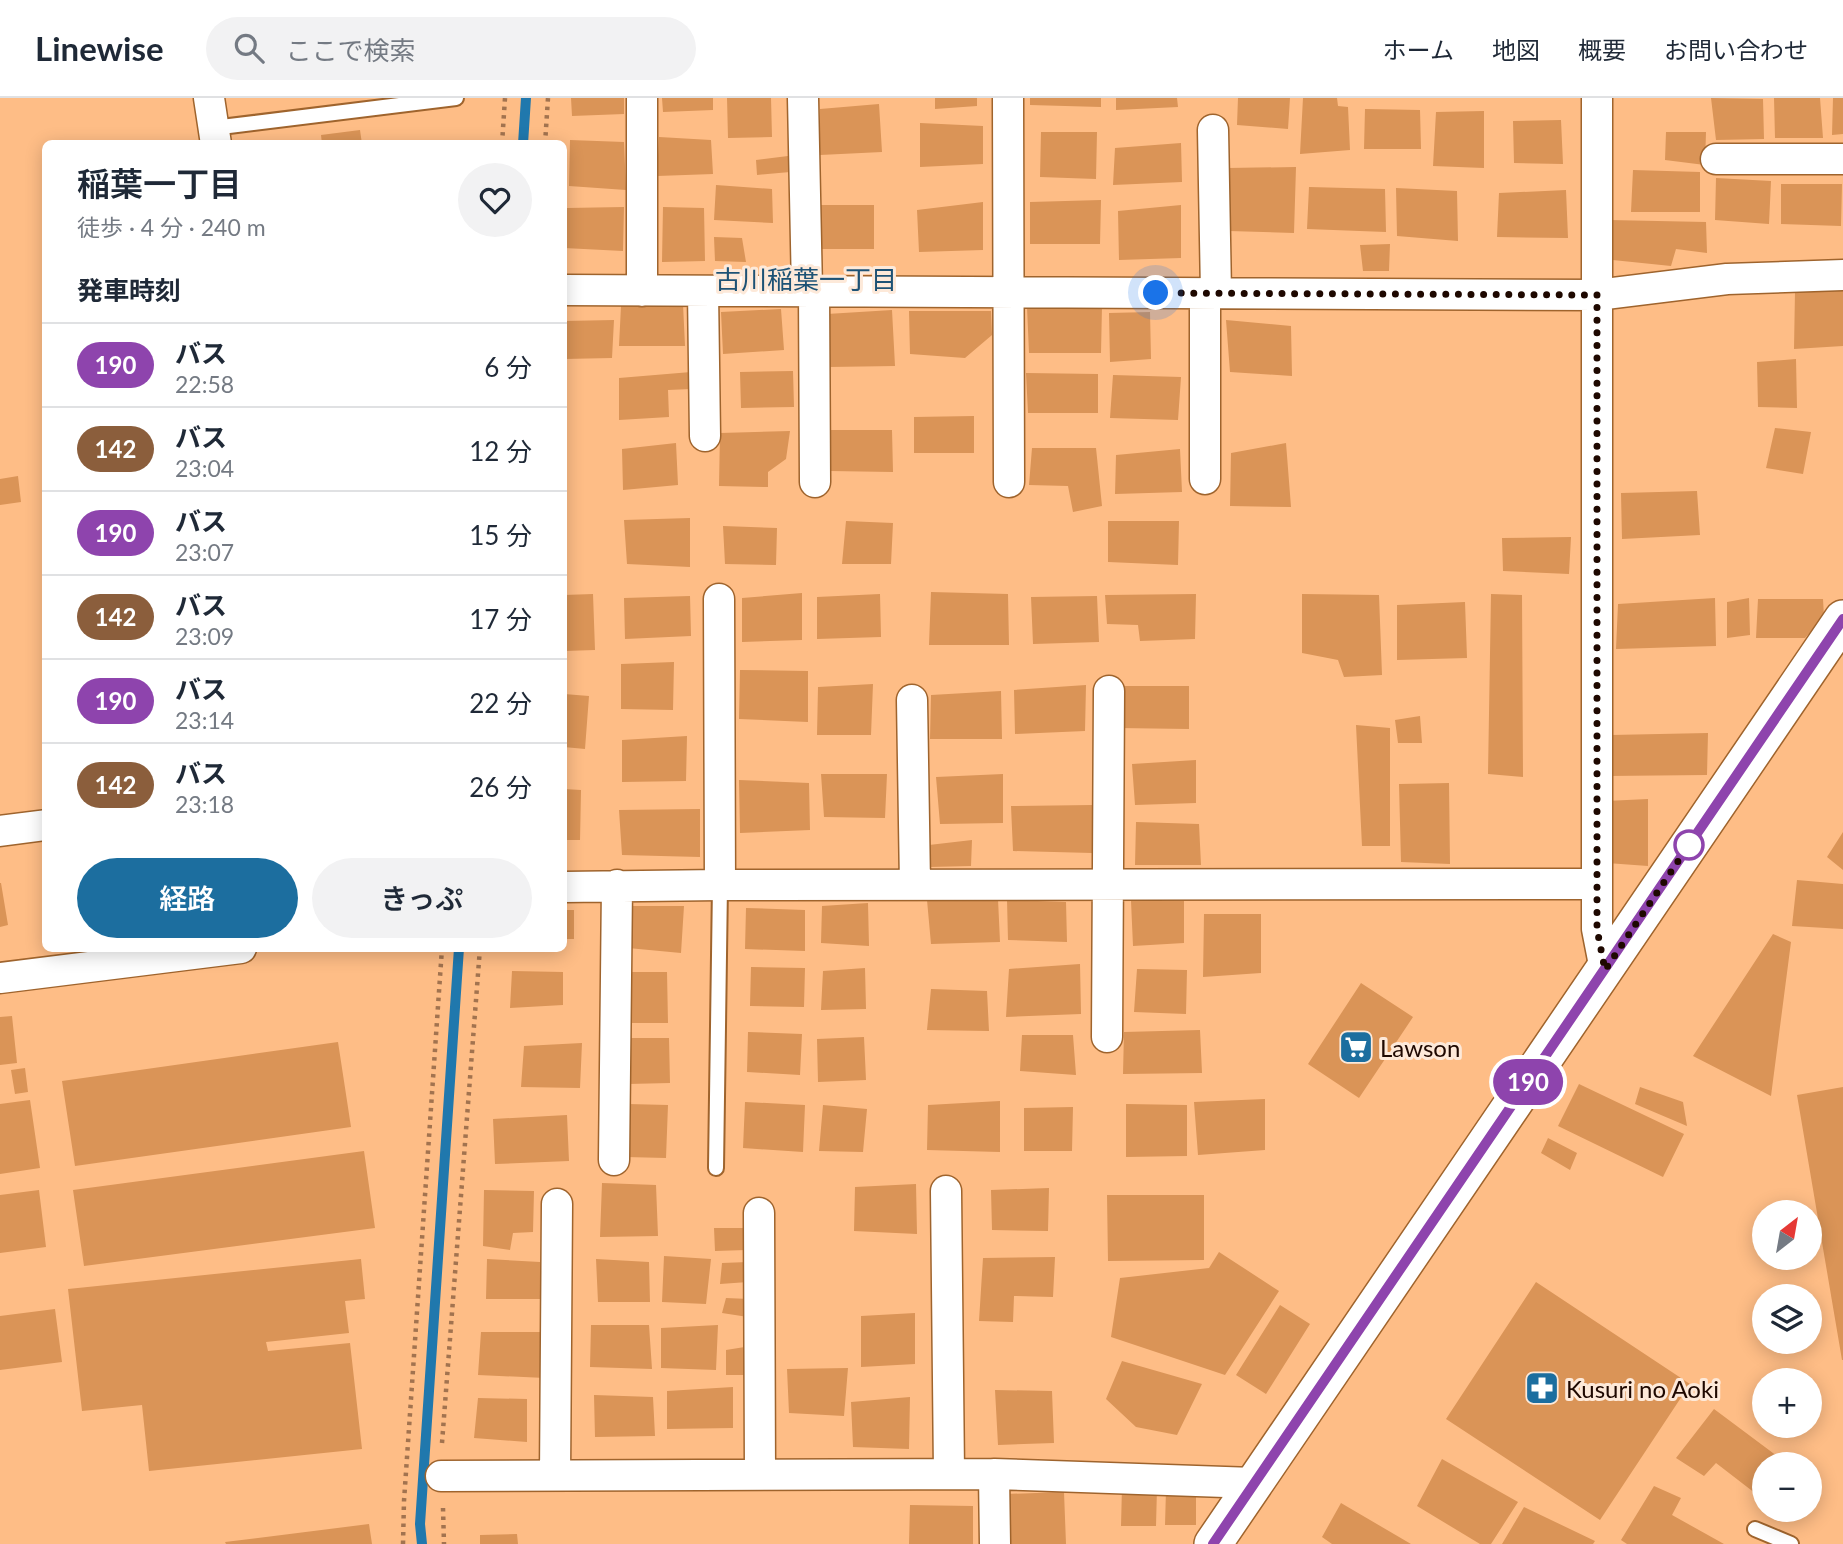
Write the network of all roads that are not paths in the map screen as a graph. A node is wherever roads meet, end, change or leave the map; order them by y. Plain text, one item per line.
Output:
1 (209, 98) edge
2 (456, 98) edge
3 (642, 98) edge
4 (803, 98) edge
5 (1008, 98) edge
6 (1597, 98) edge
7 (1213, 130) dead end
8 (214, 136) edge
9 (1716, 159) dead end
10 (1843, 159) edge
11 (1843, 275) edge
12 (567, 290) edge
13 (642, 291) junction
14 (703, 291) junction
15 (811, 291) junction
16 (1009, 292) junction
17 (1210, 293) junction
18 (1597, 295) junction
19 (705, 436) dead end
20 (1205, 479) dead end
21 (1009, 481) dead end
22 (815, 482) dead end
23 (719, 599) dead end
24 (1843, 619) edge
25 (1109, 691) dead end
26 (912, 700) dead end
27 (42, 826) edge
28 (0, 831) edge
29 (915, 884) junction
30 (1108, 884) junction
31 (1597, 884) junction
32 (618, 885) junction
33 (720, 885) junction
34 (567, 887) edge
35 (209, 952) edge
36 (1605, 970) junction
37 (0, 978) edge
38 (1107, 1037) dead end
39 (614, 1160) dead end
40 (716, 1168) dead end
41 (946, 1191) dead end
42 (557, 1204) dead end
43 (759, 1213) dead end
44 (949, 1473) junction
45 (760, 1474) junction
46 (994, 1474) junction
47 (555, 1475) junction
48 (441, 1476) road end
49 (1254, 1483) junction
50 (1755, 1529) dead end
51 (996, 1544) edge
52 (1213, 1544) edge
53 (1791, 1544) edge

1 - 8 street
2 - 8 lane
3 - 13 street
4 - 15 street
5 - 16 street
6 - 18 street
7 - 17 street
9 - 10 street
11 - 18 street
12 - 13 street
13 - 14 street
14 - 15 street
14 - 19 street
15 - 16 street
15 - 22 street
16 - 17 street
16 - 21 street
17 - 18 street
17 - 20 street
18 - 31 street
23 - 33 street
24 - 36 street
25 - 30 street
26 - 29 street
27 - 28 street
29 - 30 street
29 - 33 street
30 - 31 street
30 - 38 street
31 - 36 street
32 - 33 street
32 - 34 street
32 - 39 street
33 - 40 lane
35 - 37 street
36 - 49 street
41 - 44 street
42 - 47 street
43 - 45 street
44 - 45 street
44 - 46 street
45 - 47 street
46 - 49 street
46 - 51 street
47 - 48 street
49 - 52 street
50 - 53 lane

